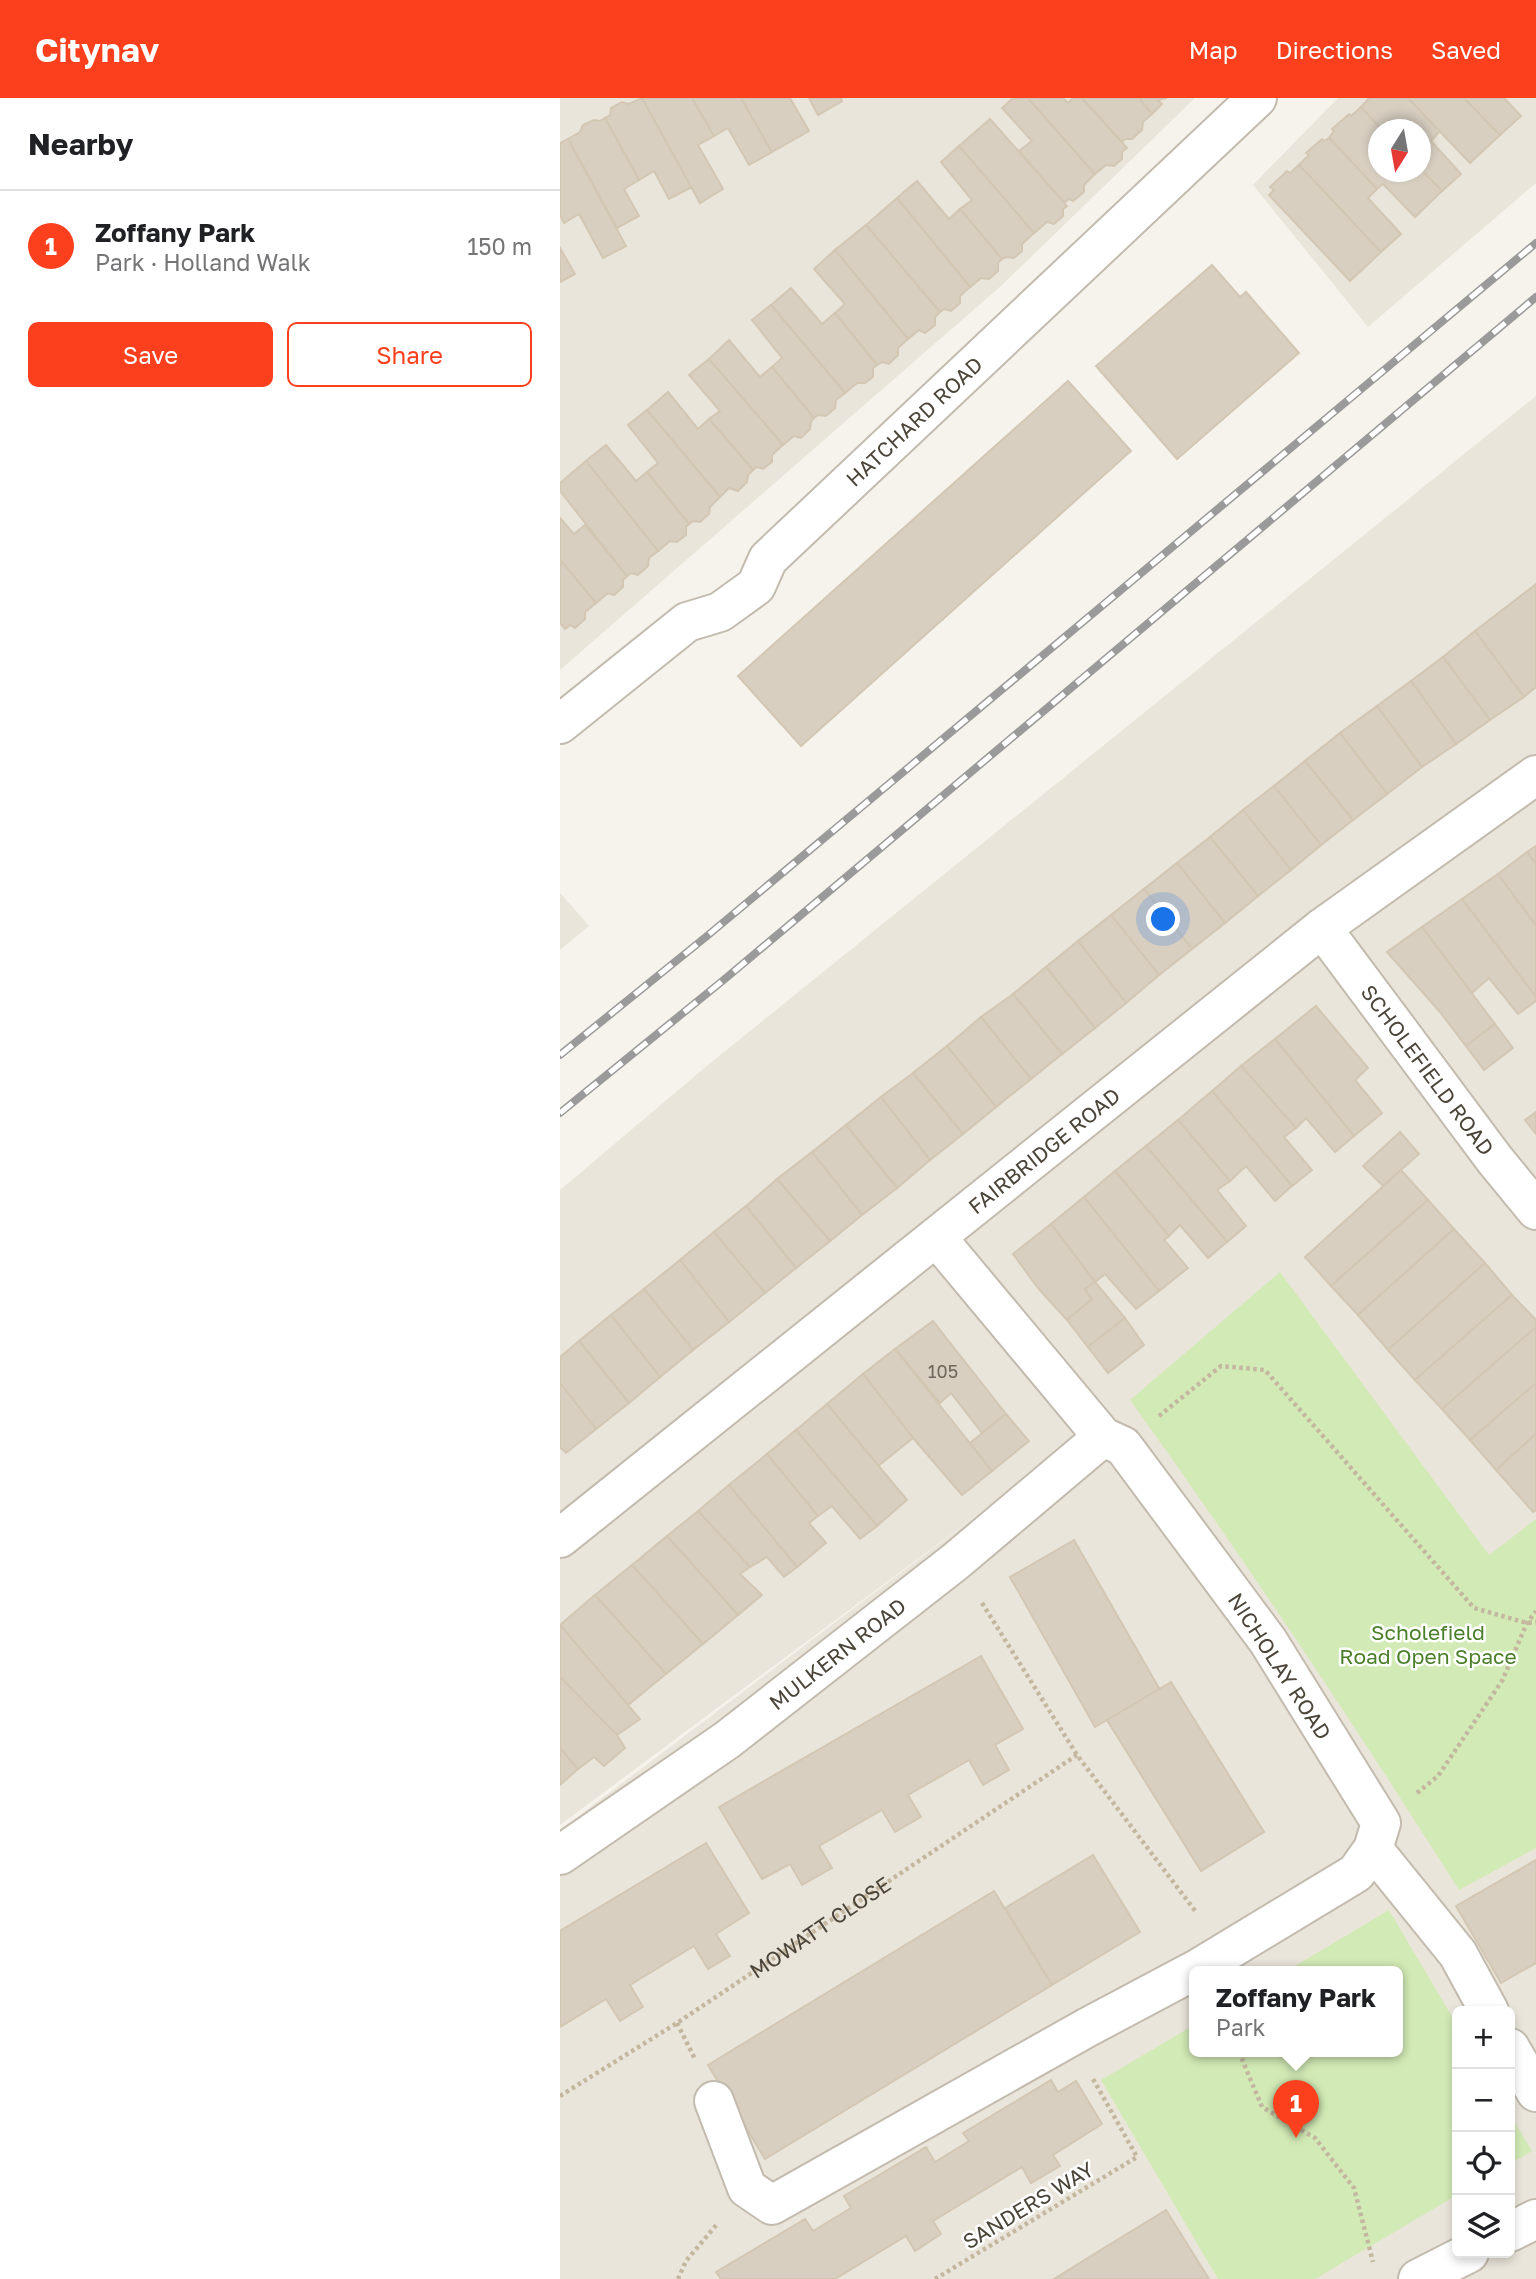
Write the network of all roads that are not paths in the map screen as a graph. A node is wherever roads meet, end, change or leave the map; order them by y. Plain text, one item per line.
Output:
1 (1257, 98) edge
2 (560, 724) edge
3 (1536, 775) edge
4 (1322, 928) junction
5 (1536, 1210) edge
6 (937, 1238) junction
7 (1113, 1441) junction
8 (560, 1538) edge
9 (1377, 1836) junction
10 (560, 1855) edge
11 (1202, 1966) edge
12 (1189, 1973) edge
13 (1486, 2006) edge
14 (1515, 2056) edge
15 (1536, 2092) edge
16 (715, 2101) dead end
17 (1536, 2218) edge
18 (1515, 2229) edge
19 (1459, 2258) edge
20 (1418, 2279) edge

1 - 2 street, HATCHARD ROAD
3 - 4 street, FAIRBRIDGE ROAD
4 - 5 street, SCHOLEFIELD ROAD
4 - 6 street, FAIRBRIDGE ROAD
6 - 7 street, NICHOLAY ROAD
6 - 8 street, FAIRBRIDGE ROAD
7 - 9 street, NICHOLAY ROAD
7 - 10 street, MULKERN ROAD
9 - 11 street
9 - 13 street, NICHOLAY ROAD
12 - 16 street
14 - 15 street
17 - 18 street
19 - 20 street

